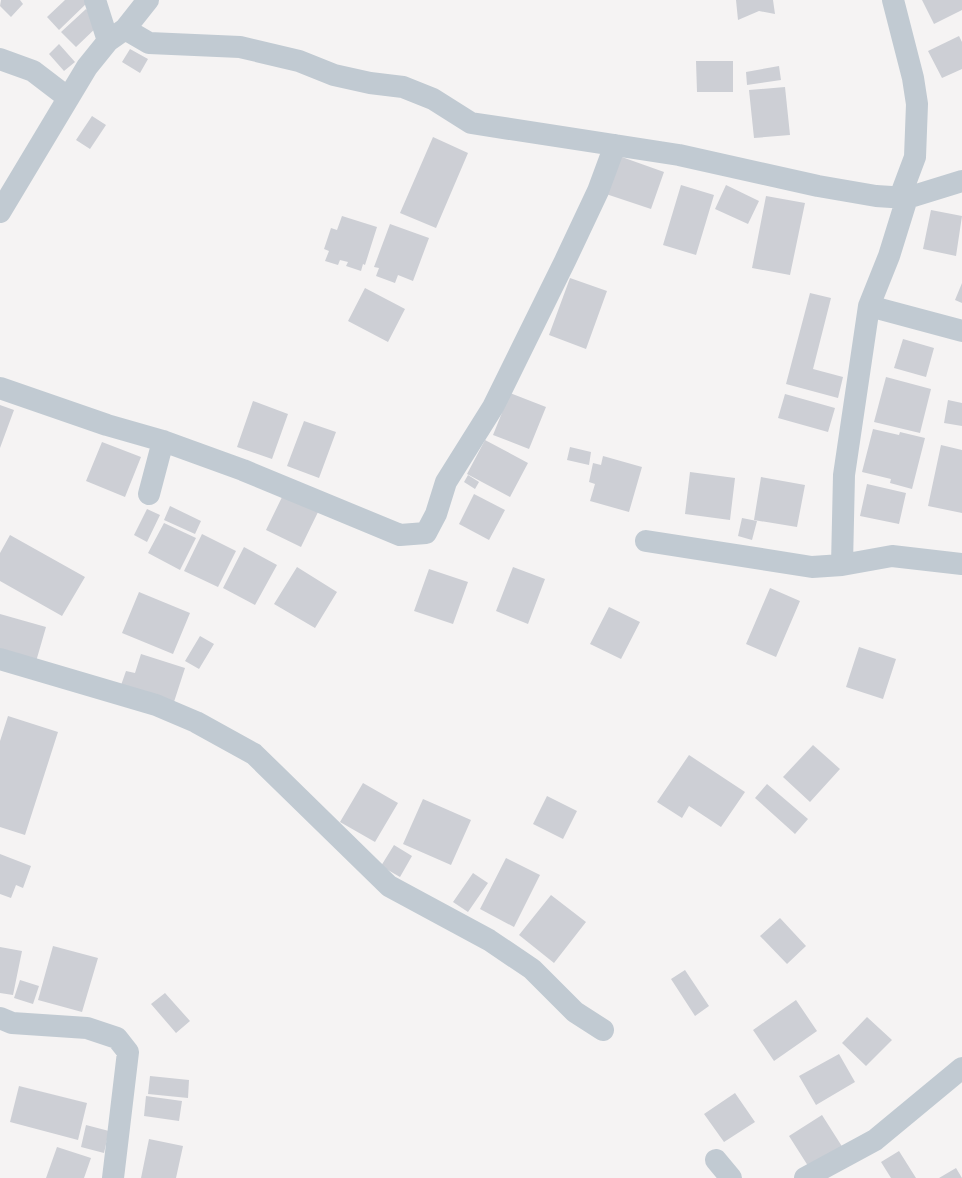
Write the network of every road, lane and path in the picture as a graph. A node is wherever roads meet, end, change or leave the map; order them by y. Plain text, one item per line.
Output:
1 (95, 0) edge
2 (148, 0) edge
3 (893, 0) edge
4 (117, 35) junction
5 (0, 59) edge
6 (67, 97) junction
7 (615, 145) junction
8 (962, 182) edge
9 (903, 197) junction
10 (0, 212) edge
11 (869, 306) junction
12 (962, 331) edge
13 (0, 388) edge
14 (163, 441) junction
15 (149, 494) dead end
16 (646, 541) dead end
17 (962, 564) edge
18 (842, 565) junction
19 (0, 659) edge
20 (0, 1018) edge
21 (603, 1030) dead end
22 (962, 1068) edge
23 (716, 1160) dead end
24 (113, 1178) edge
25 (730, 1178) edge
26 (805, 1178) edge

1 - 4 street
2 - 4 street
3 - 9 street
4 - 6 street
4 - 7 street
5 - 6 street
6 - 10 street
7 - 9 street
7 - 14 street
8 - 9 street
9 - 11 street
11 - 12 street
11 - 18 street
13 - 14 street
14 - 15 street
16 - 18 street
17 - 18 street
19 - 21 street
20 - 24 street
22 - 26 street
23 - 25 street

